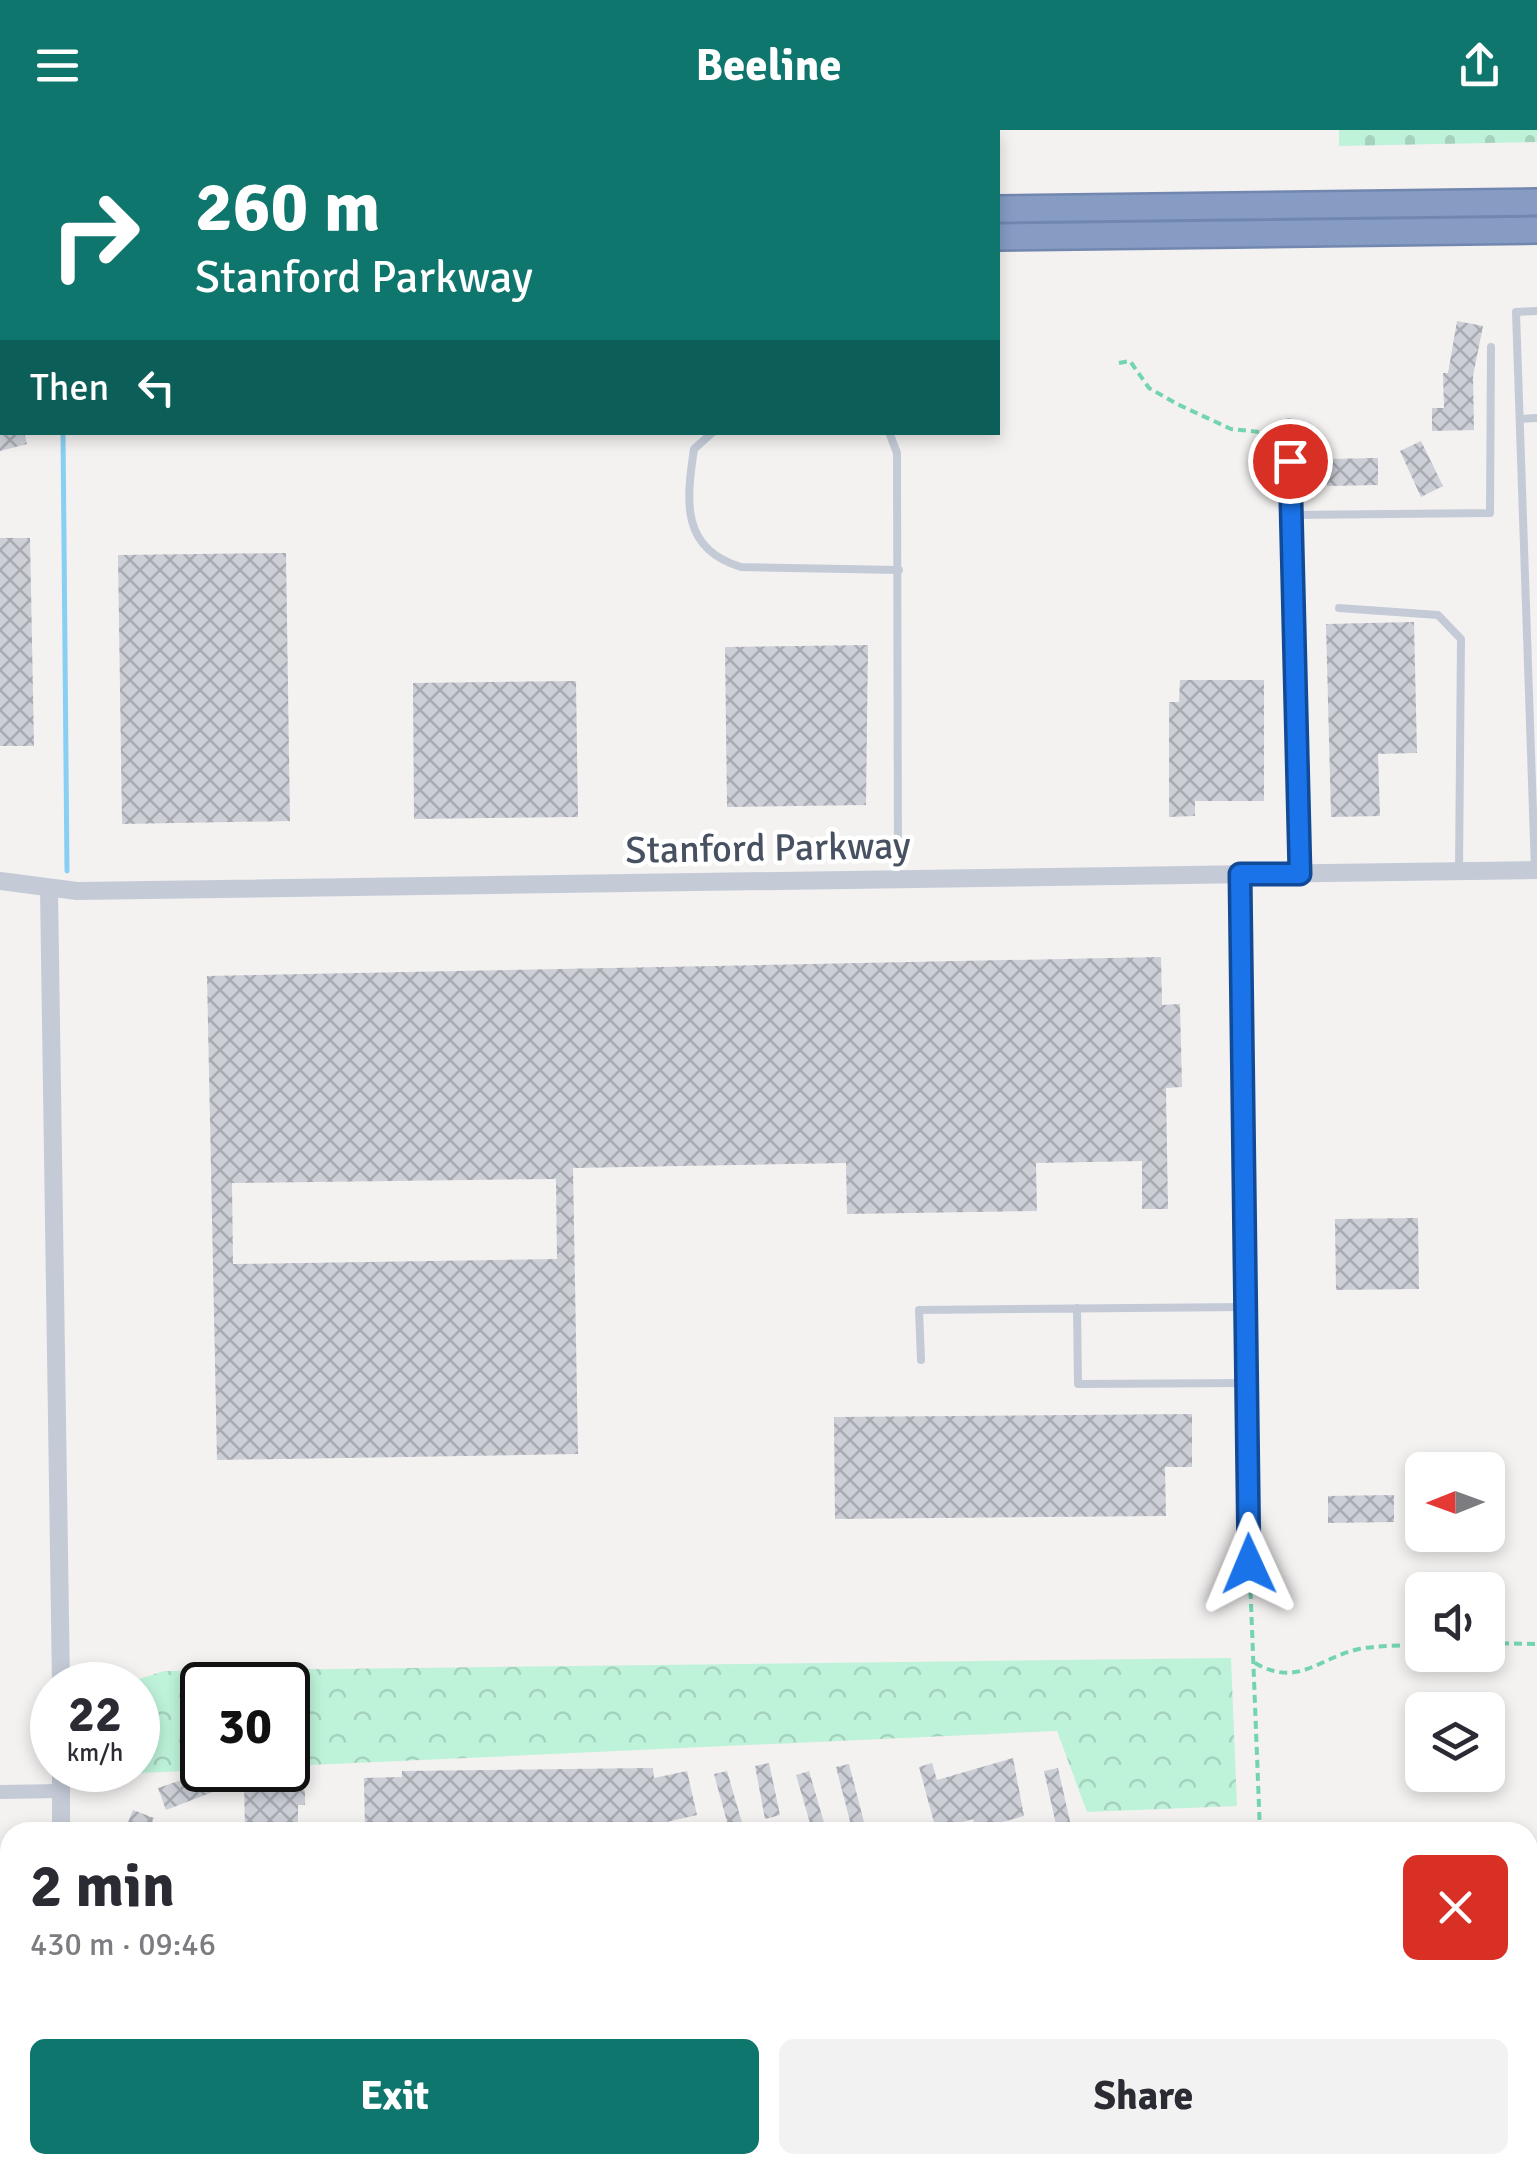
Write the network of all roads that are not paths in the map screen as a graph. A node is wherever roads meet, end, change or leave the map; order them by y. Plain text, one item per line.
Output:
1 (1537, 186) edge
2 (1537, 202) edge
3 (1422, 203) junction
4 (1000, 209) edge
5 (1537, 230) edge
6 (1469, 231) junction
7 (1000, 237) edge
8 (1537, 239) edge
9 (1537, 311) edge
10 (1491, 347) dead end
11 (1537, 418) edge
12 (1520, 419) junction
13 (1289, 422) dead end
14 (710, 435) edge
15 (890, 435) edge
16 (1291, 515) junction
17 (898, 570) junction
18 (1340, 608) dead end
19 (1526, 608) junction
20 (1537, 608) edge
21 (1536, 870) edge
22 (1459, 871) junction
23 (1240, 874) junction
24 (1300, 874) junction
25 (898, 878) junction
26 (0, 882) edge
27 (50, 890) junction
28 (1246, 1307) junction
29 (1077, 1308) junction
30 (921, 1360) dead end
31 (1246, 1383) junction
32 (1249, 1564) road end
33 (61, 1662) edge
34 (0, 1792) edge
35 (30, 1792) edge
36 (61, 1792) edge
37 (62, 1822) edge

1 - 3 highway
2 - 3 highway
3 - 4 highway
5 - 6 highway
6 - 7 highway
6 - 8 highway
9 - 12 lane
10 - 16 lane
11 - 12 lane
12 - 19 lane
13 - 16 lane
14 - 17 lane
15 - 17 lane
16 - 24 lane
17 - 25 lane
18 - 22 lane
19 - 20 lane
19 - 21 lane
21 - 22 street, Stanford Parkway
22 - 24 street, Stanford Parkway
23 - 24 street, Stanford Parkway
23 - 25 street, Stanford Parkway
23 - 28 street
25 - 27 street, Stanford Parkway
26 - 27 street, Stanford Parkway
27 - 33 street
28 - 29 lane
28 - 31 street
29 - 30 lane
29 - 31 lane
31 - 32 street
34 - 35 street
36 - 37 street

